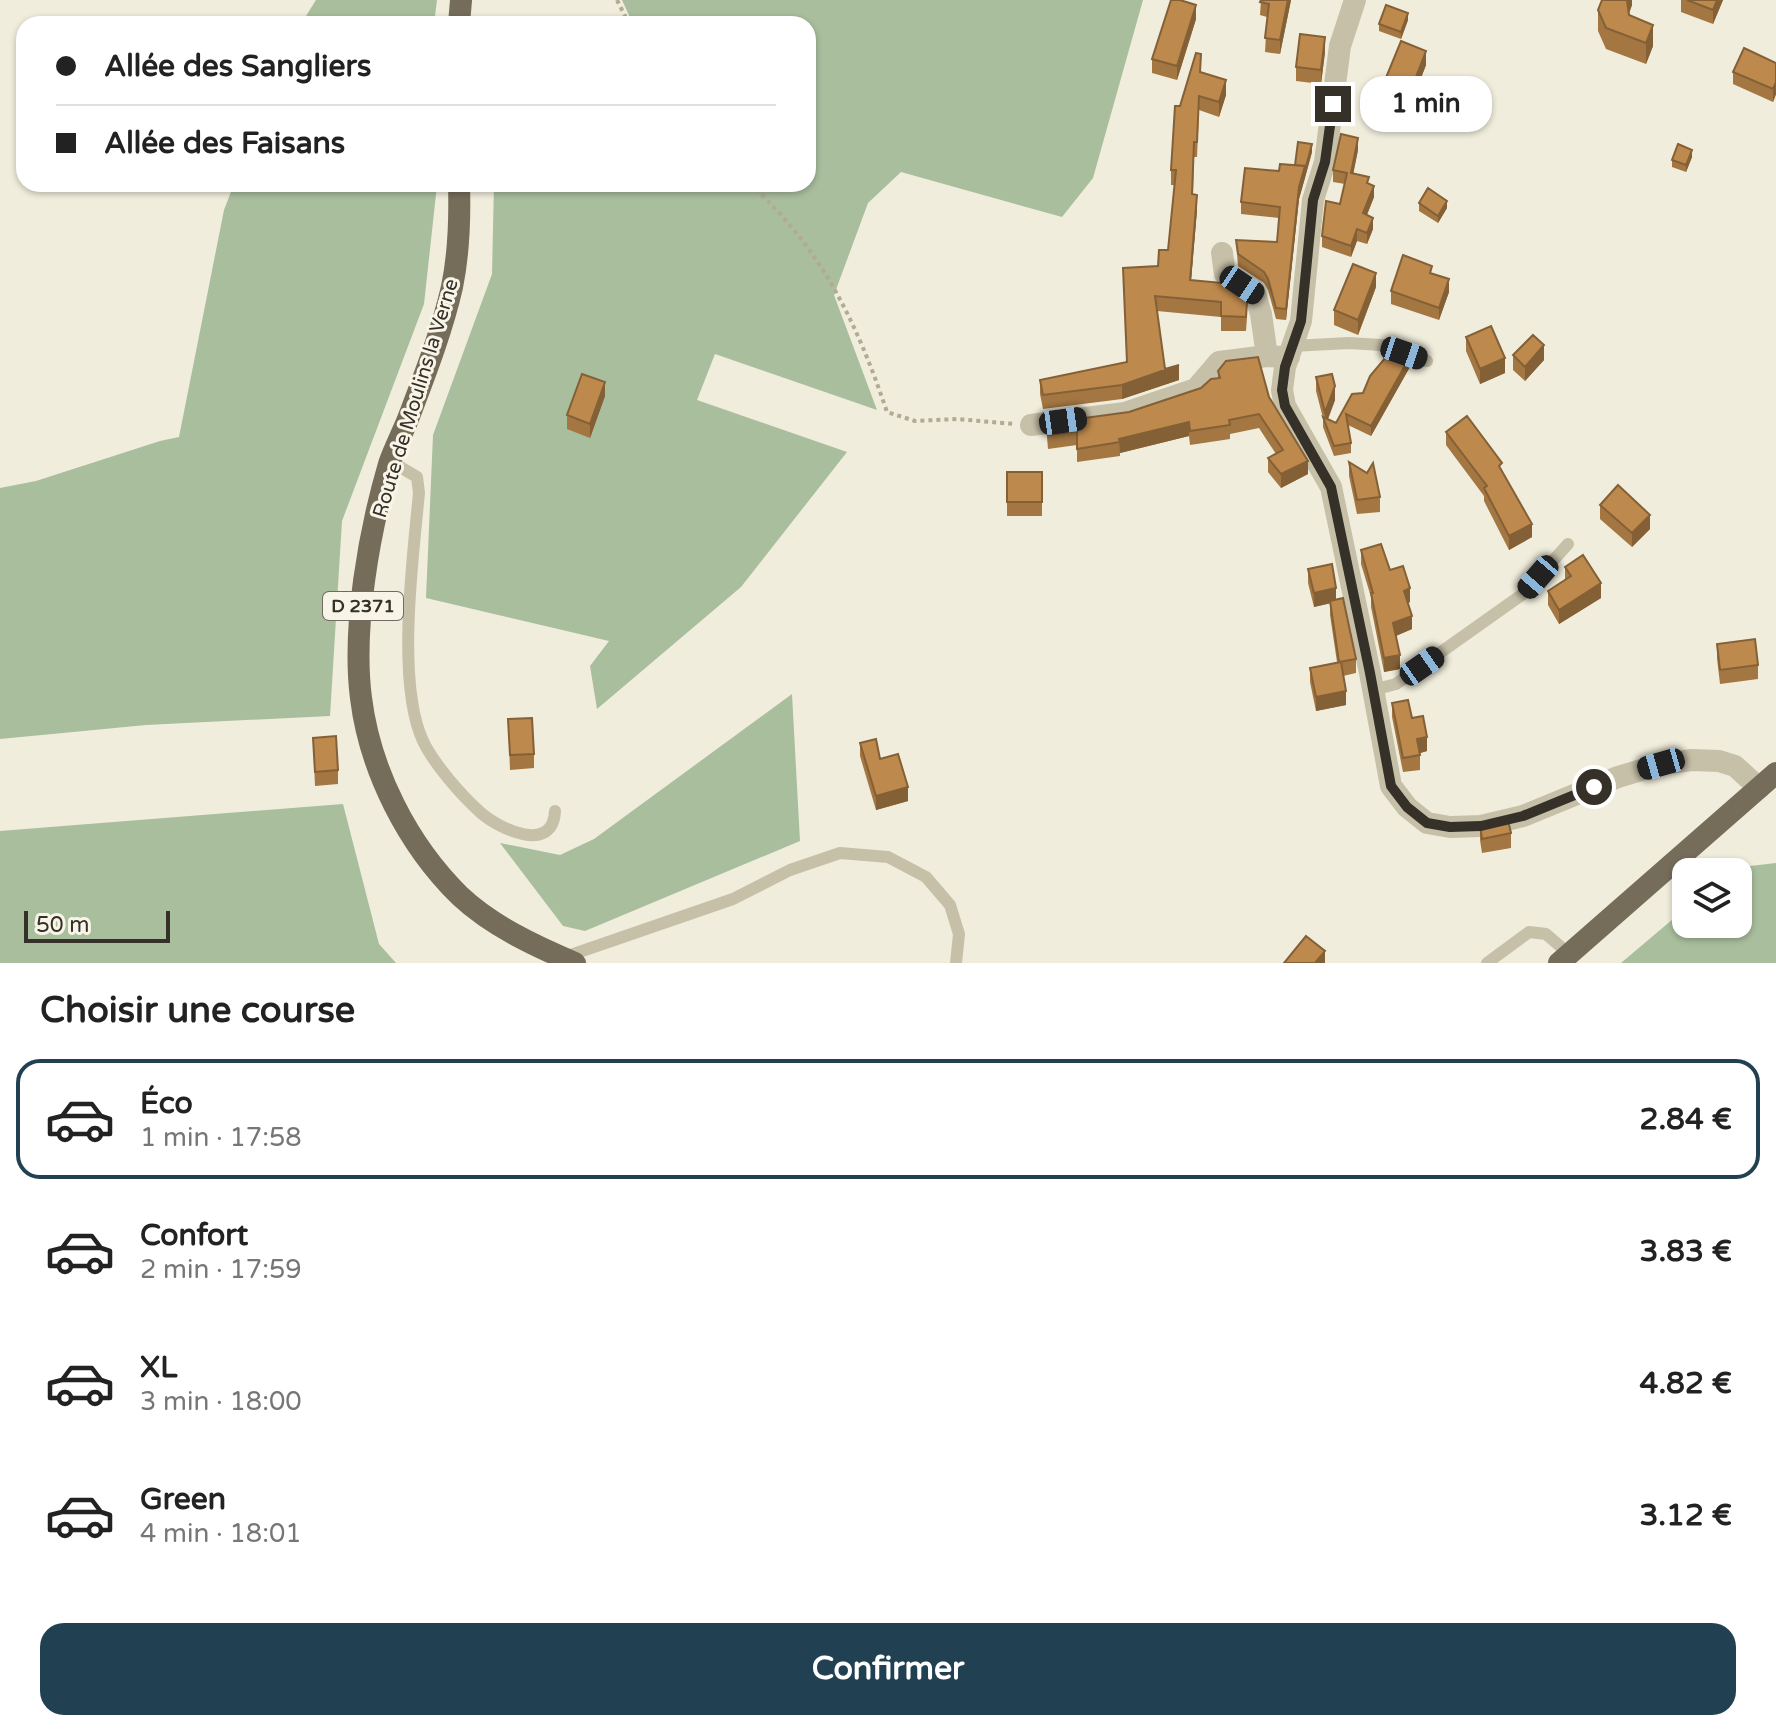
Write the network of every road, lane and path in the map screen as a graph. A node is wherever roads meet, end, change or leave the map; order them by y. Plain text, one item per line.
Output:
1 (1355, 0) edge
2 (459, 192) edge
3 (759, 192) edge
4 (1222, 253) dead end
5 (1282, 353) junction
6 (1427, 361) dead end
7 (1031, 425) joint
8 (390, 461) junction
9 (1568, 544) dead end
10 (1373, 690) junction
11 (1768, 781) edge
12 (555, 811) dead end
13 (1564, 959) edge
14 (568, 960) edge
15 (956, 963) edge
16 (1487, 963) edge

1 - 5 street
2 - 8 main road, Route de Moulins la Verne / D 2371
3 - 7 path
4 - 5 street
5 - 6 lane
5 - 7 street
5 - 10 street
8 - 12 lane
8 - 14 main road, Route de Moulins la Verne / D 2371
9 - 10 lane
10 - 11 street
11 - 13 main road
13 - 16 lane
14 - 15 lane, Route de Moulins la Verne

